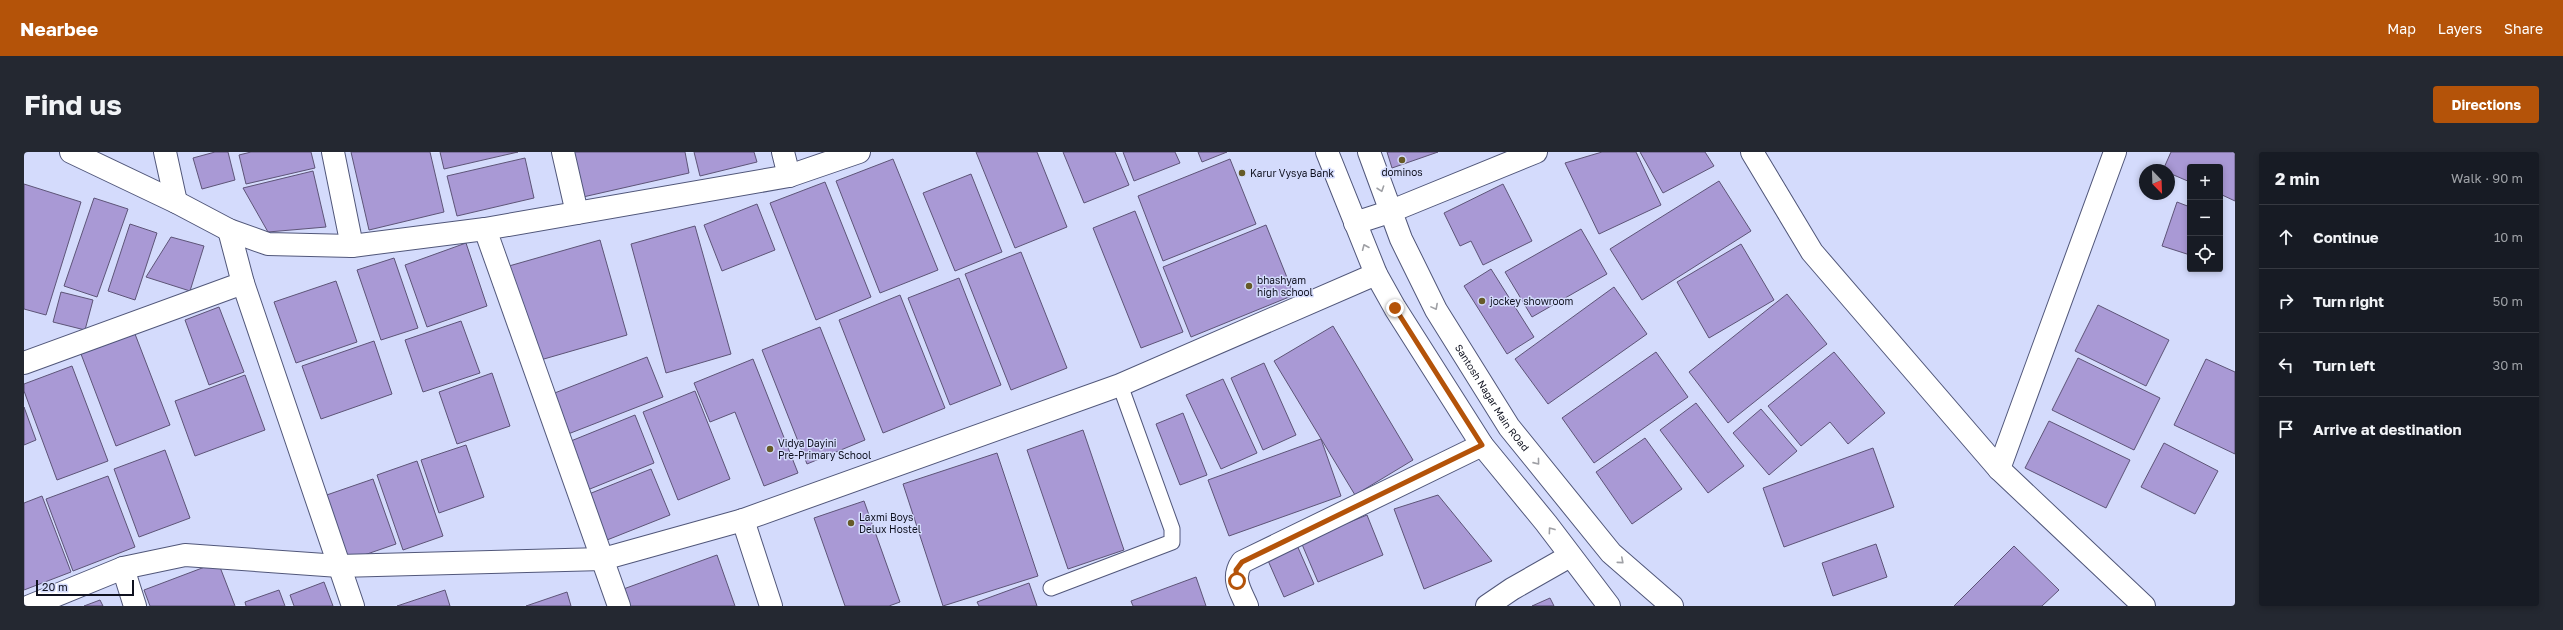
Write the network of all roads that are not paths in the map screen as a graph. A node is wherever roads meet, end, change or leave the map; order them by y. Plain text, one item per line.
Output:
1 (71, 152) edge
2 (165, 152) edge
3 (333, 152) edge
4 (563, 152) edge
5 (783, 152) edge
6 (859, 152) edge
7 (1326, 152) edge
8 (1369, 152) edge
9 (1536, 152) edge
10 (1752, 152) edge
11 (2115, 152) edge
12 (789, 176) junction
13 (176, 202) junction
14 (1389, 212) junction
15 (577, 213) junction
16 (1355, 223) junction
17 (485, 229) junction
18 (229, 230) junction
19 (352, 246) junction
20 (1376, 274) junction
21 (244, 283) junction
22 (24, 363) edge
23 (1120, 385) junction
24 (1482, 445) junction
25 (1999, 469) junction
26 (743, 520) junction
27 (1570, 556) junction
28 (603, 559) junction
29 (339, 566) junction
30 (123, 568) junction
31 (1051, 588) dead end
32 (30, 606) edge
33 (135, 606) edge
34 (353, 606) edge
35 (619, 606) edge
36 (771, 606) edge
37 (1247, 606) edge
38 (1487, 606) edge
39 (1609, 606) edge
40 (1672, 606) edge
41 (2144, 606) edge

1 - 13 street
2 - 13 street
3 - 19 street
4 - 15 street
5 - 12 street
6 - 12 street
7 - 16 street
8 -> 14 street, Santosh Nagar Main ROad
9 - 14 street
10 - 25 street
11 - 25 street
12 - 15 street
13 - 18 street
14 - 16 street
14 -> 40 street, Santosh Nagar Main ROad
15 - 17 street
20 -> 16 street
17 - 19 street
17 - 28 street
18 - 19 street
18 - 21 street
20 - 23 street
20 - 24 street
21 - 22 street
21 - 29 street
23 - 26 street
23 - 31 lane
27 -> 24 street
24 - 37 street
25 - 41 street
26 - 28 street
26 - 36 street
27 - 38 street
27 - 39 street
28 - 29 street
28 - 35 street
29 - 30 street
29 - 34 street
30 - 32 street
30 - 33 street

